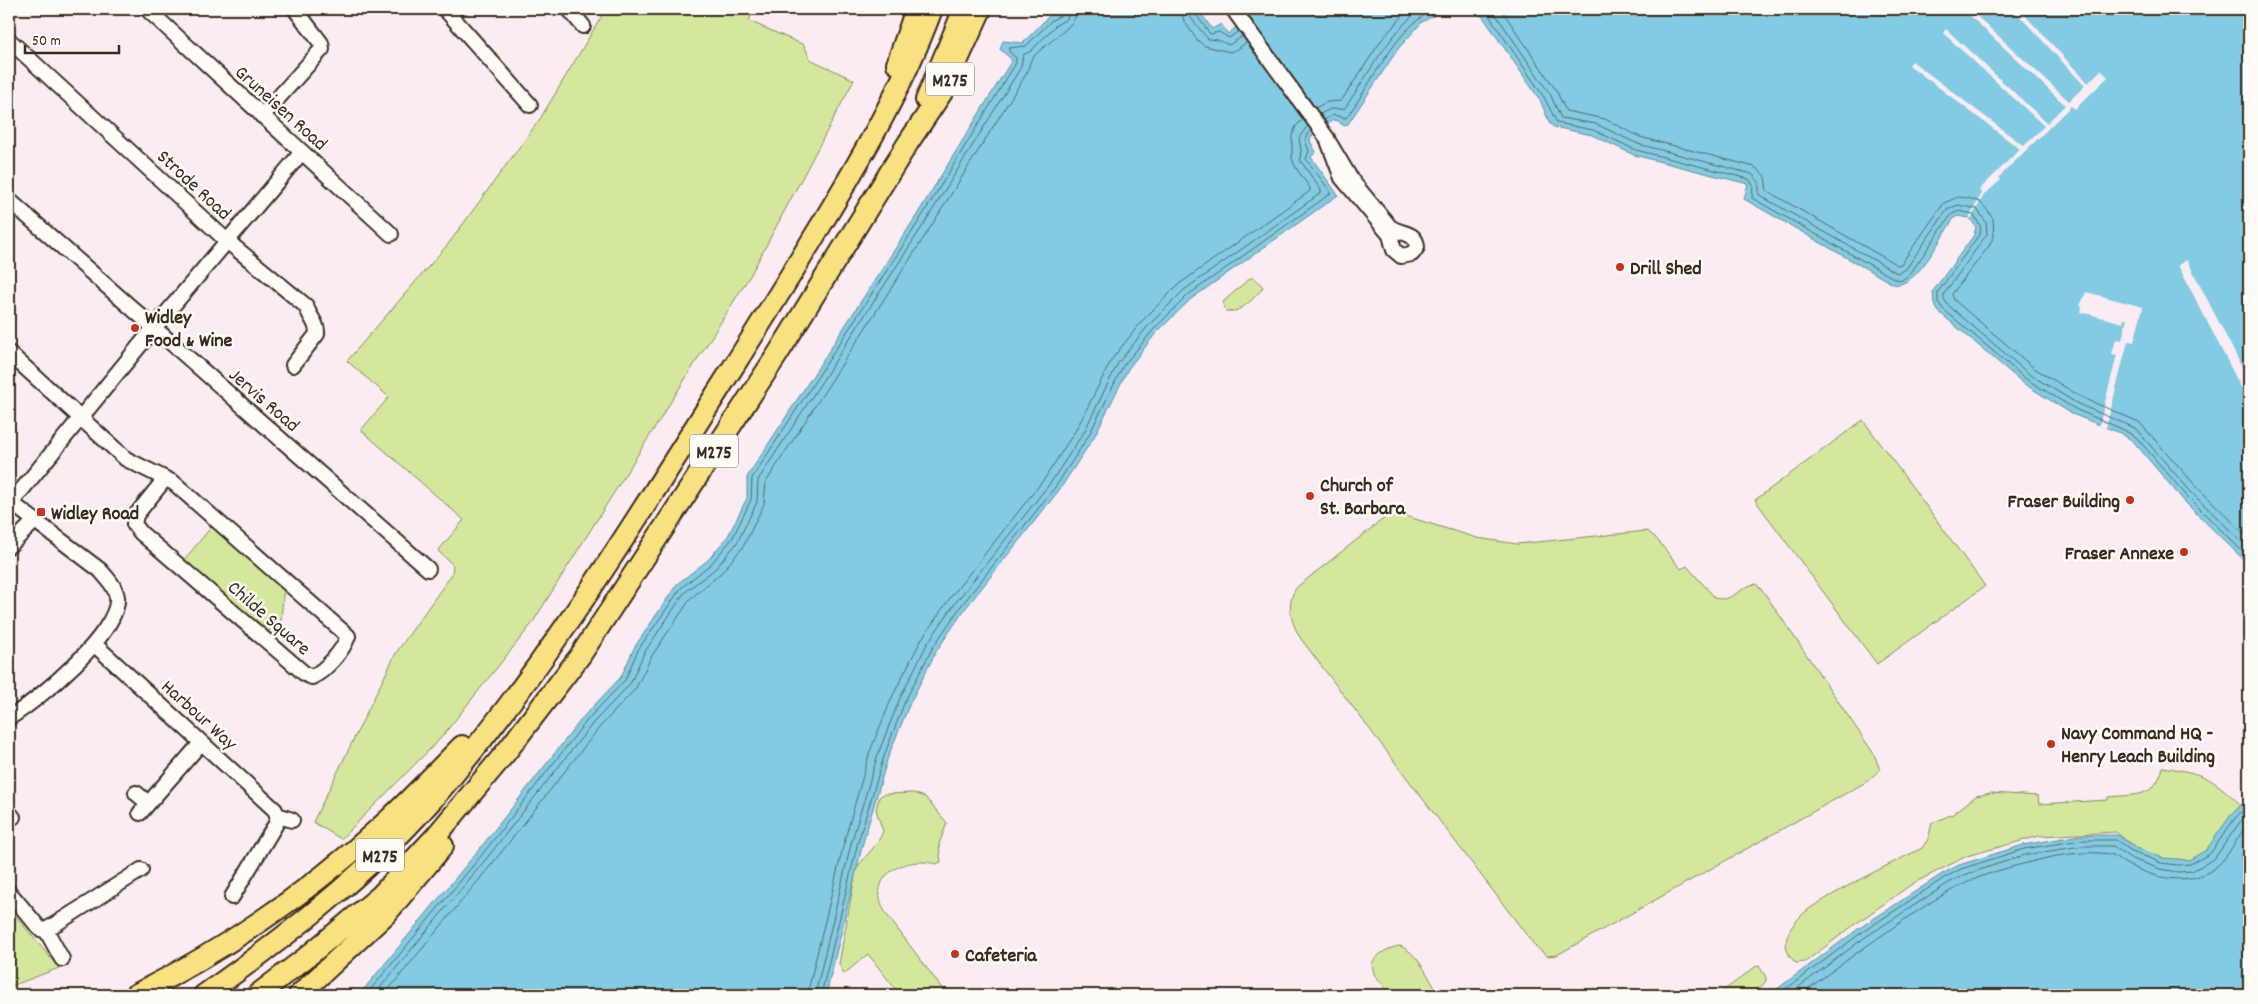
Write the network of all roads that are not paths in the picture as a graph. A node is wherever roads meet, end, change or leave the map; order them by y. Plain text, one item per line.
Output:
1 (147, 9) edge
2 (295, 9) edge
3 (445, 9) edge
4 (569, 9) edge
5 (916, 9) edge
6 (932, 9) edge
7 (964, 9) edge
8 (981, 9) edge
9 (1234, 10) edge
10 (583, 26) dead end
11 (9, 40) edge
12 (530, 105) dead end
13 (262, 116) junction
14 (876, 130) junction
15 (908, 143) junction
16 (1330, 144) junction
17 (302, 152) junction
18 (9, 200) edge
19 (1404, 233) junction
20 (391, 234) dead end
21 (227, 241) junction
22 (1393, 243) junction
23 (314, 322) junction
24 (154, 328) junction
25 (329, 336) dead end
26 (9, 353) edge
27 (293, 365) dead end
28 (80, 418) junction
29 (165, 479) junction
30 (10, 502) edge
31 (35, 520) junction
32 (9, 546) edge
33 (428, 569) dead end
34 (94, 644) junction
35 (526, 683) junction
36 (9, 718) edge
37 (201, 743) junction
38 (508, 752) junction
39 (136, 793) dead end
40 (277, 815) junction
41 (292, 820) dead end
42 (140, 870) dead end
43 (9, 892) edge
44 (232, 897) dead end
45 (46, 930) junction
46 (62, 959) dead end
47 (134, 995) edge
48 (204, 995) edge
49 (257, 995) edge
50 (299, 995) edge

1 - 13 street, Gruneisen Road
2 - 13 street
3 - 12 street
4 - 10 street
5 - 14 highway, M275
6 - 14 highway, M275
7 - 15 highway, M275
8 - 15 highway, M275
9 - 16 street
11 - 21 street, Strode Road
13 - 17 street, Gruneisen Road
14 - 35 highway, M275
15 - 38 highway, M275
16 - 19 street
16 - 22 street
17 - 20 street, Gruneisen Road
17 - 21 street
18 - 24 street, Jervis Road
19 - 22 street
19 - 22 street
21 - 23 street, Strode Road
21 - 24 street
23 - 25 street
23 - 27 street
24 - 28 street
24 - 33 street, Jervis Road
26 - 28 street, Childe Square
28 - 29 street, Childe Square
28 - 30 street
29 - 29 street, Childe Square
30 - 31 street
31 - 32 street
31 - 34 street
34 - 36 street
34 - 37 street, Harbour Way
35 - 47 highway, M275
35 - 48 highway, M275
37 - 39 street
37 - 40 street, Harbour Way
38 - 49 highway, M275
38 - 50 highway, M275
40 - 41 street, Harbour Way
40 - 44 street
42 - 45 street
43 - 45 street
45 - 46 street

